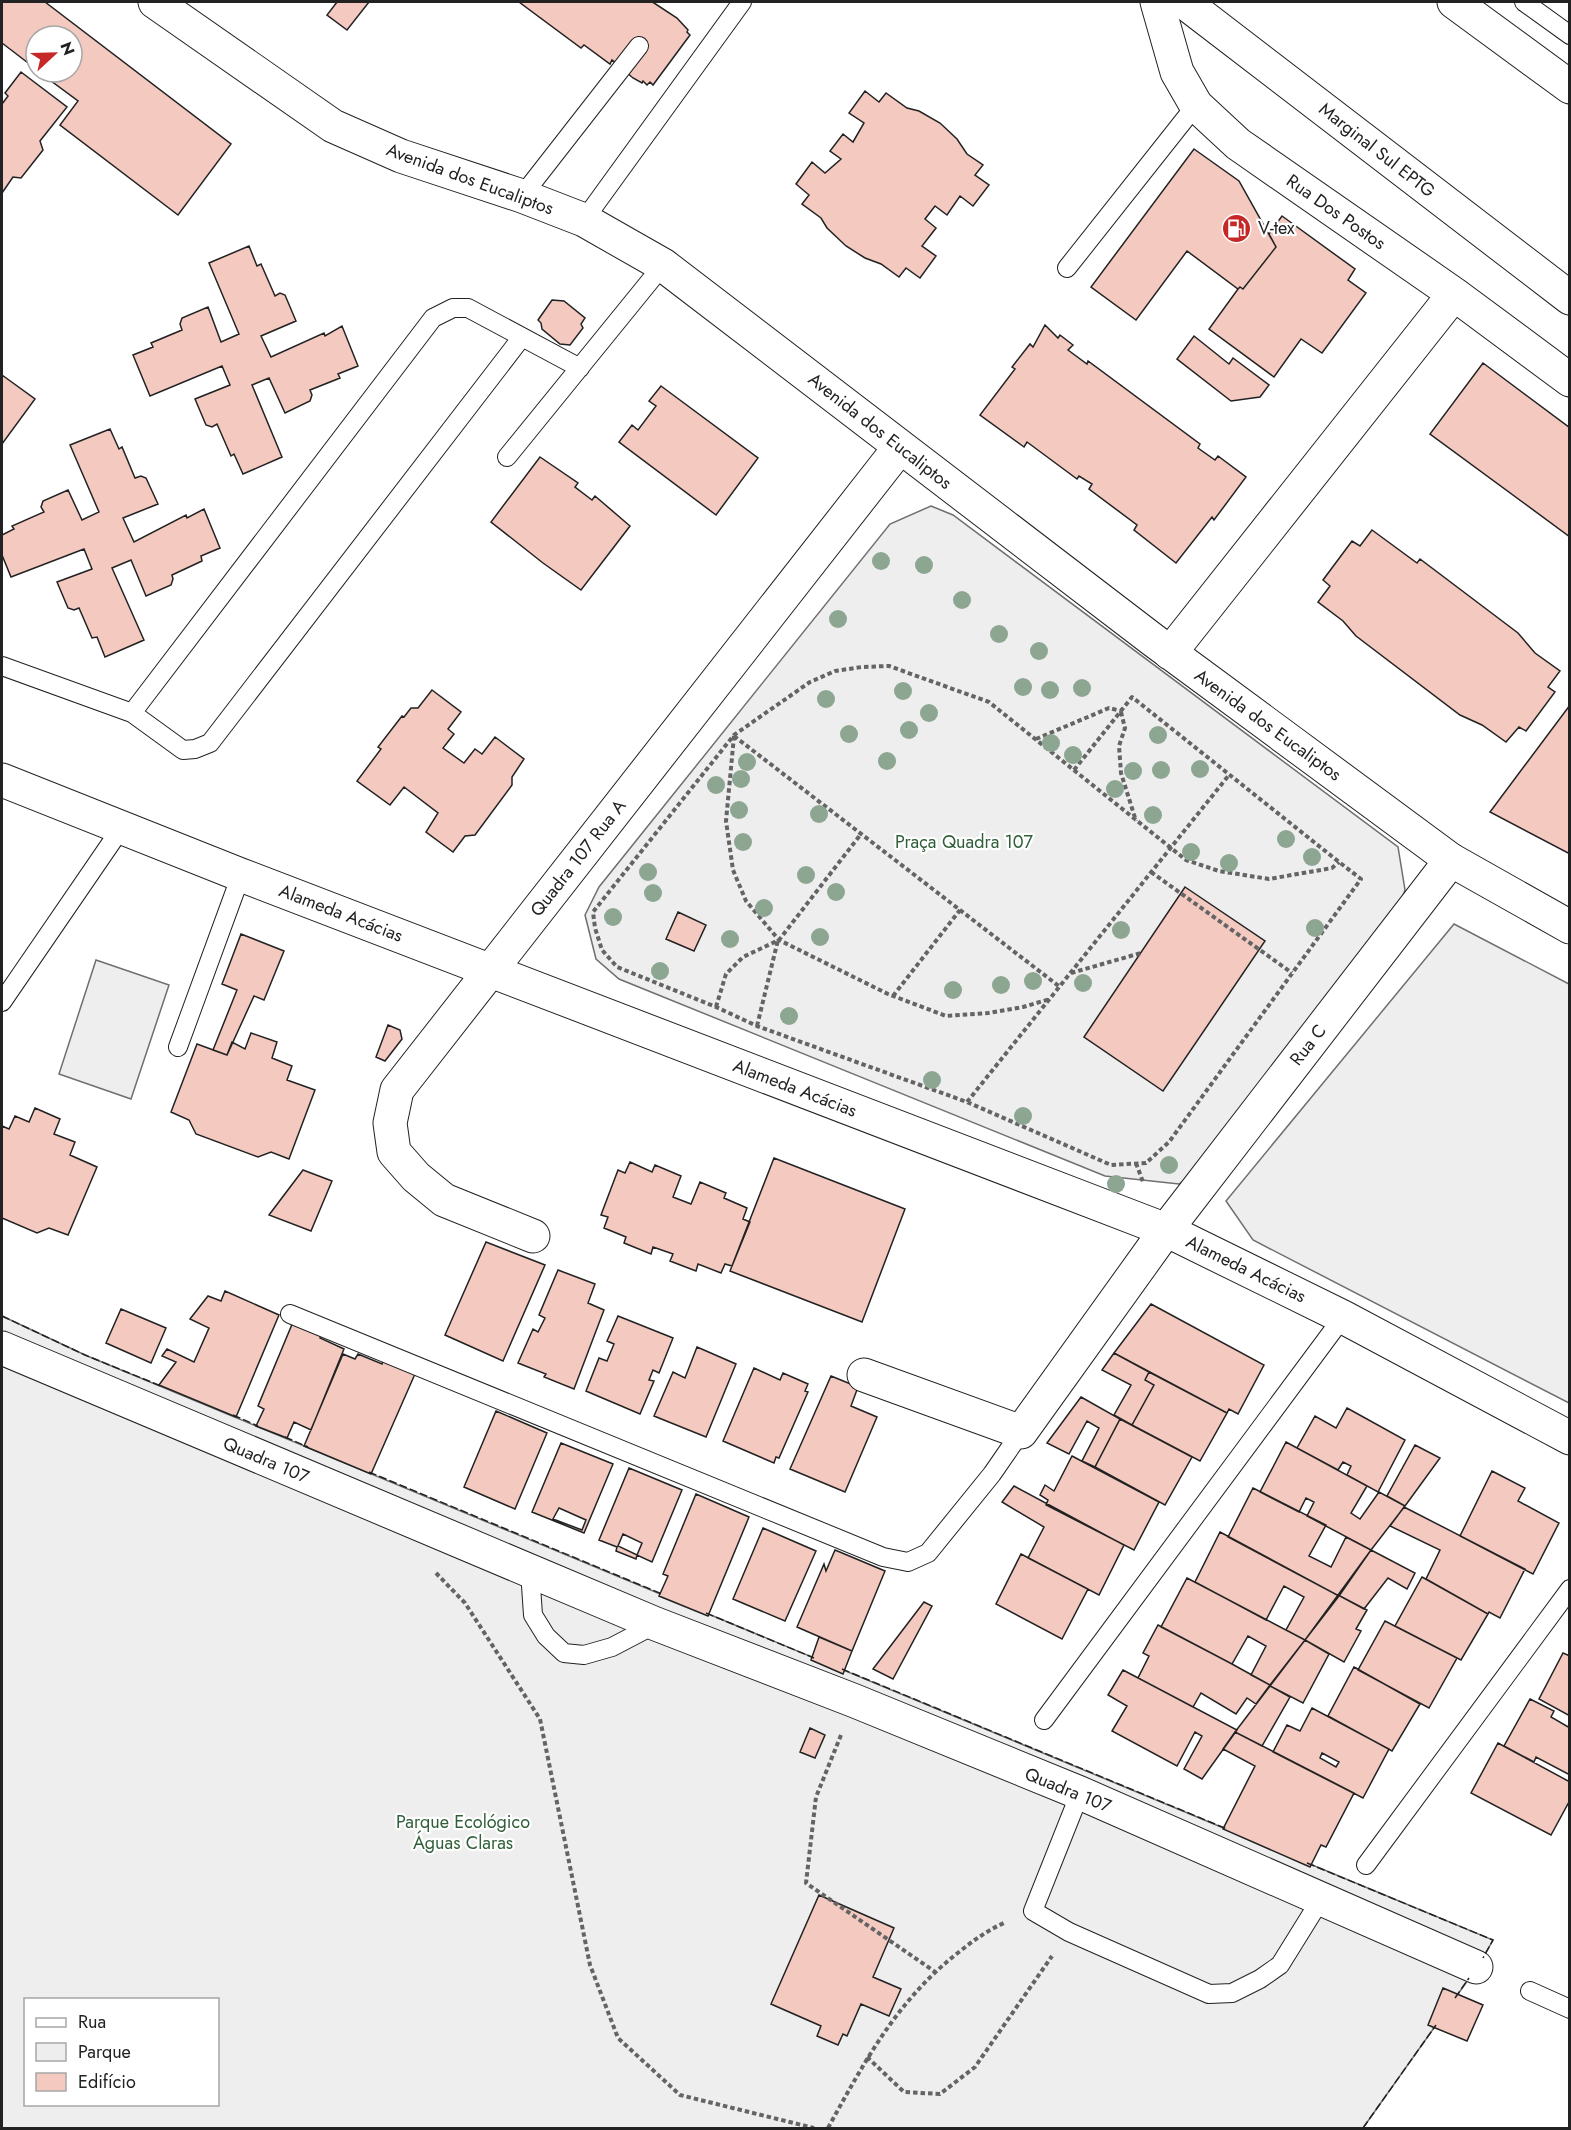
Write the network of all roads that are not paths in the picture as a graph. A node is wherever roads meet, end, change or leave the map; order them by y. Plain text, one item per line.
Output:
1 (155, 2) edge
2 (742, 2) edge
3 (1157, 2) edge
4 (1184, 2) edge
5 (1454, 2) edge
6 (1524, 2) edge
7 (1569, 35) edge
8 (639, 46) dead end
9 (1569, 87) edge
10 (1196, 105) junction
11 (522, 196) junction
12 (585, 220) junction
13 (663, 265) junction
14 (1067, 267) dead end
15 (1454, 294) junction
16 (1569, 298) edge
17 (522, 337) junction
18 (580, 368) junction
19 (1569, 380) edge
20 (900, 447) junction
21 (507, 457) dead end
22 (1170, 653) junction
23 (2, 666) edge
24 (132, 713) junction
25 (2, 780) edge
26 (122, 827) junction
27 (1451, 860) junction
28 (241, 875) junction
29 (1569, 926) edge
30 (489, 970) junction
31 (2, 1002) edge
32 (178, 1047) dead end
33 (1166, 1230) junction
34 (532, 1236) dead end
35 (290, 1314) dead end
36 (1343, 1317) junction
37 (2, 1348) edge
38 (864, 1375) dead end
39 (1021, 1432) junction
40 (1569, 1438) edge
41 (530, 1571) junction
42 (1569, 1589) edge
43 (656, 1624) junction
44 (1044, 1720) dead end
45 (1080, 1794) junction
46 (1366, 1865) dead end
47 (1321, 1899) junction
48 (1476, 1966) dead end
49 (1530, 1991) dead end
50 (1569, 2008) edge

1 - 11 main road, Avenida dos Eucaliptos
2 - 12 lane
3 - 10 main road, Rua Dos Postos
4 - 16 main road, Marginal Sul EPTG
5 - 9 main road
6 - 7 lane
8 - 11 lane
10 - 14 lane
10 - 15 main road, Rua Dos Postos
11 - 12 main road, Avenida dos Eucaliptos
12 - 13 main road, Avenida dos Eucaliptos
13 - 18 lane
13 - 20 main road, Avenida dos Eucaliptos
15 - 19 main road, Rua Dos Postos
15 - 22 main road
17 - 18 lane
17 - 24 lane
17 - 24 lane
18 - 21 lane
20 - 22 main road, Avenida dos Eucaliptos
20 - 30 main road, Quadra 107 Rua A
22 - 27 main road, Avenida dos Eucaliptos
23 - 24 lane
25 - 26 main road, Alameda Acácias
26 - 28 main road, Alameda Acácias
26 - 31 lane
27 - 29 main road, Avenida dos Eucaliptos
27 - 33 main road, Rua C
28 - 30 main road, Alameda Acácias
28 - 32 lane
30 - 33 main road, Alameda Acácias
30 - 34 main road, Quadra 107 Rua A
33 - 36 main road, Alameda Acácias
33 - 39 main road, Rua C
35 - 39 lane
36 - 40 main road, Alameda Acácias
36 - 44 lane
37 - 41 main road, Quadra 107
38 - 39 main road
41 - 43 main road, Quadra 107
41 - 43 lane
42 - 46 lane
43 - 45 main road, Quadra 107
45 - 47 main road, Quadra 107
45 - 47 lane
47 - 48 main road, Quadra 107
49 - 50 lane

